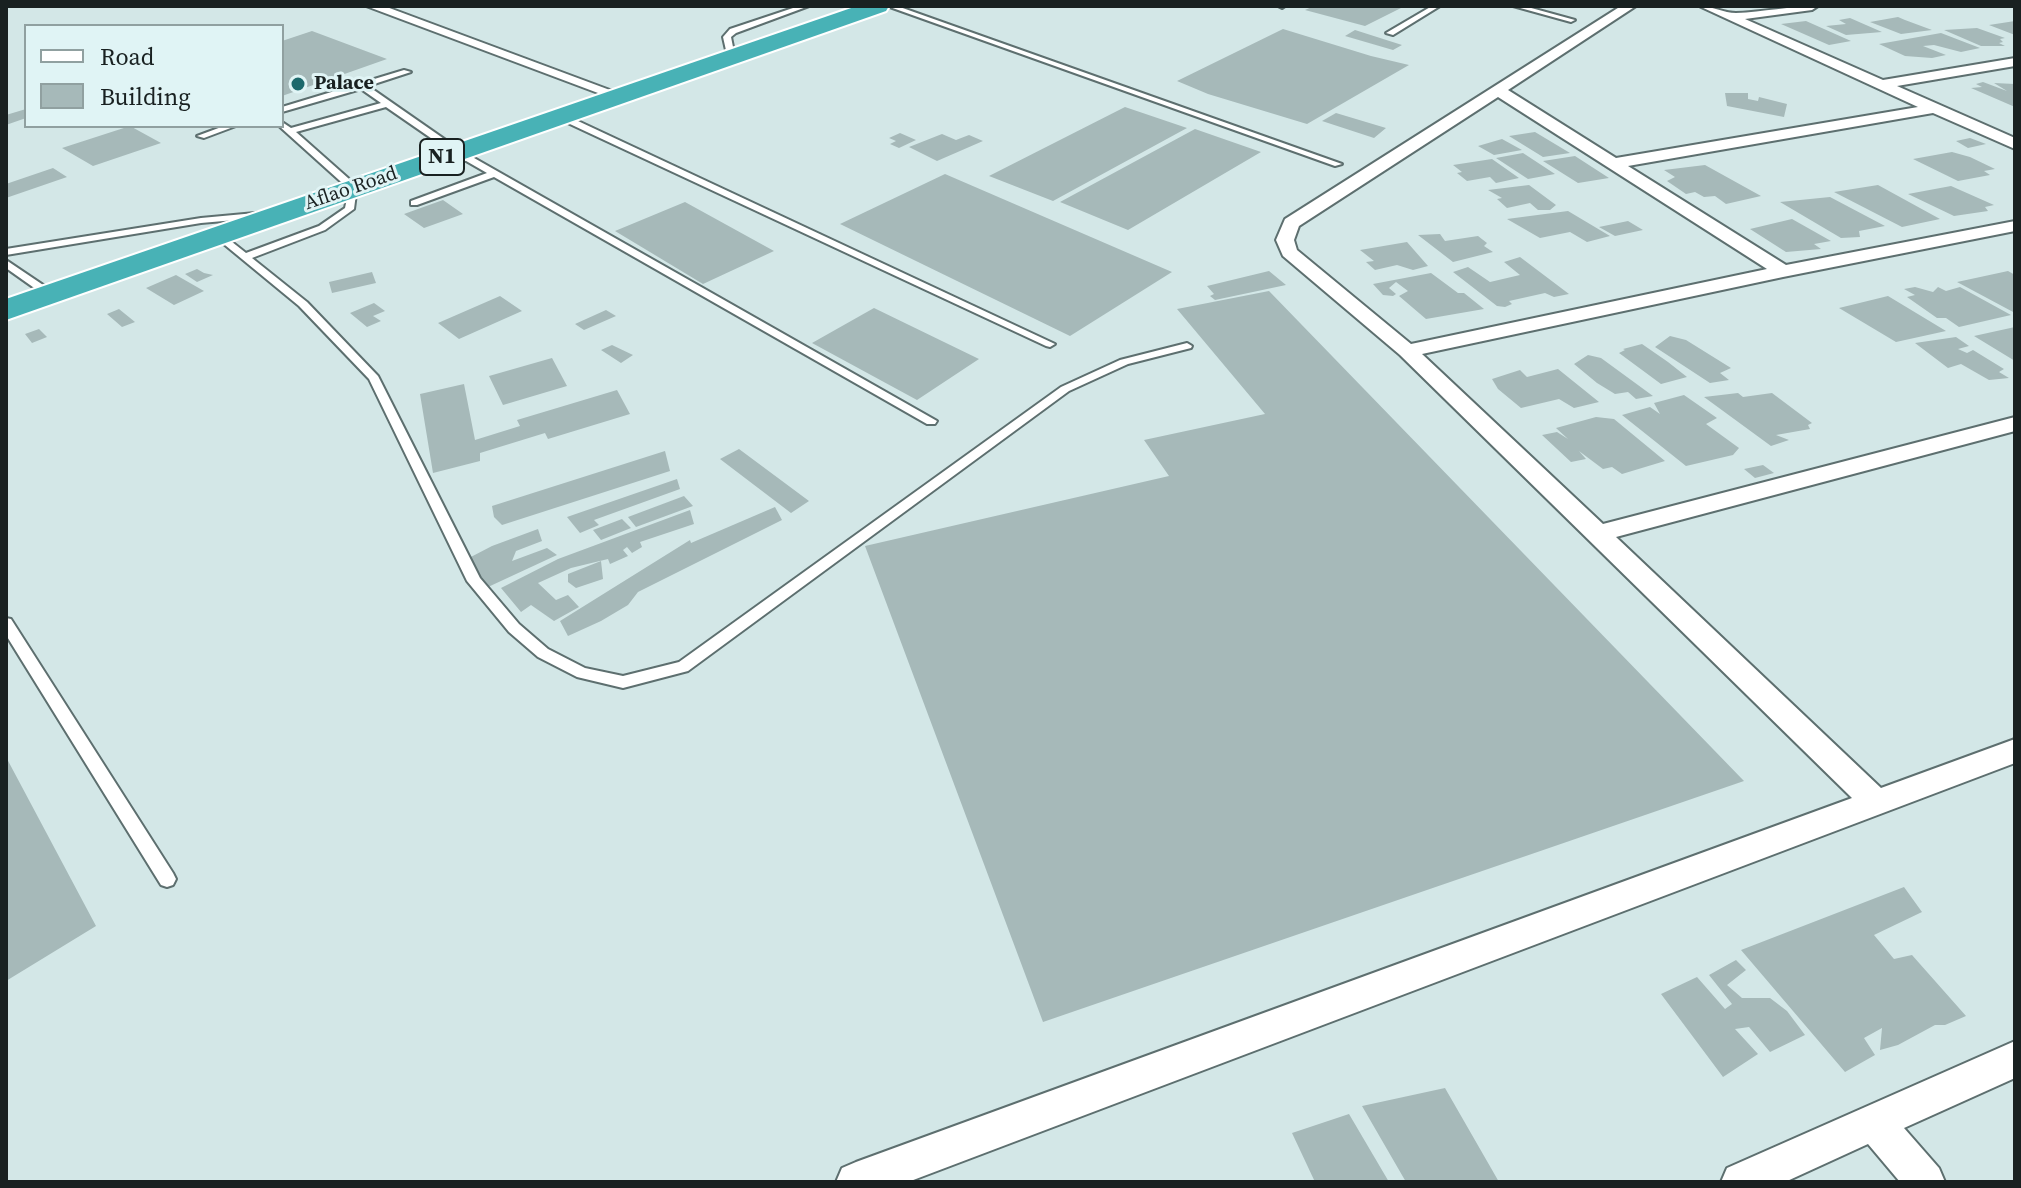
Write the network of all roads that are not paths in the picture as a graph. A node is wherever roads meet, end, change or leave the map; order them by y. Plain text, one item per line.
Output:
1 (372, 6) edge
2 (806, 6) edge
3 (878, 6) edge
4 (890, 6) edge
5 (1437, 6) edge
6 (1516, 6) edge
7 (1630, 6) edge
8 (1705, 6) edge
9 (1812, 6) edge
10 (1730, 17) junction
11 (1571, 20) dead end
12 (1390, 33) dead end
13 (731, 57) junction
14 (2015, 62) edge
15 (407, 72) dead end
16 (1883, 84) junction
17 (362, 86) junction
18 (1499, 91) junction
19 (619, 96) junction
20 (387, 104) junction
21 (1936, 108) junction
22 (284, 109) edge
23 (560, 116) junction
24 (284, 126) edge
25 (226, 128) edge
26 (290, 131) junction
27 (201, 136) dead end
28 (2015, 144) edge
29 (457, 152) junction
30 (1616, 163) junction
31 (1338, 164) dead end
32 (495, 173) junction
33 (354, 188) junction
34 (414, 203) dead end
35 (279, 214) junction
36 (2015, 226) edge
37 (219, 236) junction
38 (6, 252) edge
39 (245, 257) junction
40 (6, 263) edge
41 (1783, 271) junction
42 (51, 295) junction
43 (6, 310) edge
44 (1050, 344) dead end
45 (1187, 346) dead end
46 (1407, 351) junction
47 (931, 421) dead end
48 (2015, 424) edge
49 (1598, 534) junction
50 (6, 623) edge
51 (2015, 751) edge
52 (1876, 802) junction
53 (167, 879) dead end
54 (2015, 1059) edge
55 (1875, 1123) junction
56 (910, 1173) edge
57 (856, 1182) edge
58 (1741, 1182) edge
59 (1925, 1182) edge

1 - 19 street
2 - 13 lane
3 - 13 highway, Aflao Road / N1
4 - 31 lane
5 - 12 lane
6 - 11 lane
7 - 18 street
8 - 10 street
9 - 10 street
10 - 16 street
13 - 19 highway, Aflao Road / N1
14 - 16 street
15 - 17 lane
16 - 21 street
17 - 20 lane
17 - 22 lane
18 - 30 street
18 - 46 street
19 - 23 highway, Aflao Road / N1
20 - 26 lane
20 - 29 lane
21 - 28 street
21 - 30 street
23 - 29 highway, Aflao Road / N1
23 - 44 lane
24 - 26 lane
25 - 27 lane
26 - 33 lane
29 - 32 lane
29 - 33 highway, Aflao Road / N1
30 - 41 street
32 - 34 lane
32 - 47 lane
33 - 35 highway, Aflao Road / N1
33 - 39 lane
35 - 37 highway, Aflao Road / N1
35 - 38 lane
36 - 41 street
37 - 39 lane
37 - 42 highway, Aflao Road / N1
39 - 45 lane
40 - 42 lane
41 - 46 street
42 - 43 highway, Aflao Road / N1
46 - 49 street
48 - 49 street
49 - 52 street
50 - 53 lane
51 - 52 street
52 - 56 street
54 - 55 street
55 - 58 street
55 - 59 street
56 - 57 street

